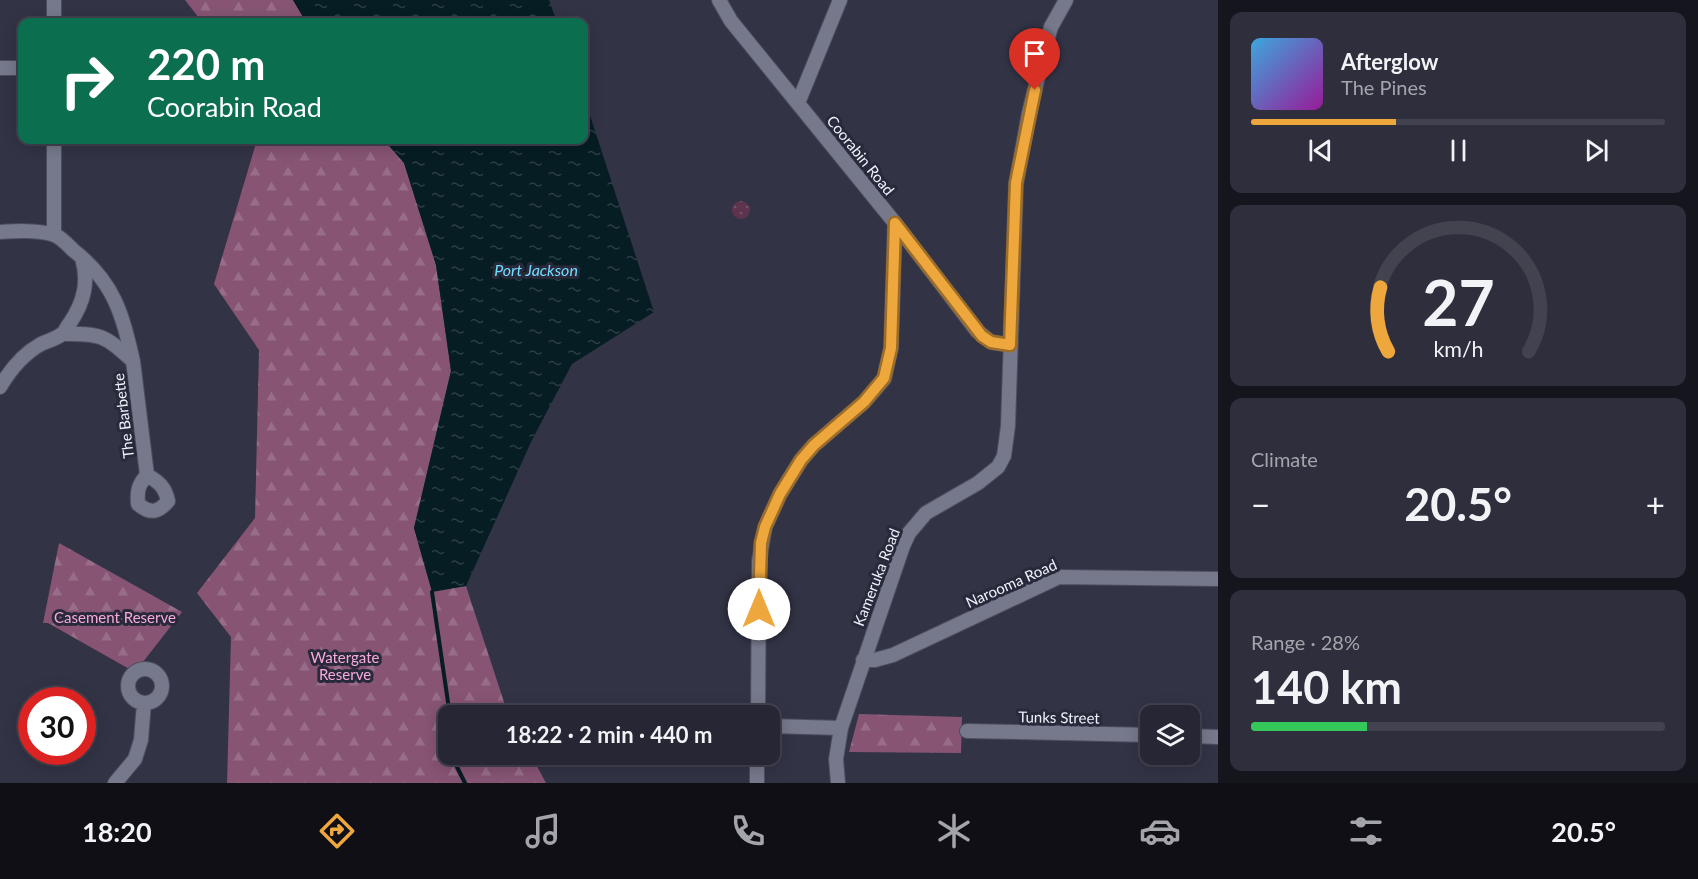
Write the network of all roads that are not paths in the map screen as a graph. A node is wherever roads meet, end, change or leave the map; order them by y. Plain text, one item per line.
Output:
1 (54, 0) edge
2 (719, 0) edge
3 (840, 0) edge
4 (1066, 0) edge
5 (54, 18) edge
6 (0, 68) edge
7 (18, 68) edge
8 (798, 103) junction
9 (54, 144) edge
10 (895, 223) junction
11 (0, 232) edge
12 (54, 234) junction
13 (81, 256) junction
14 (62, 334) junction
15 (1010, 345) junction
16 (132, 361) junction
17 (0, 387) edge
18 (147, 475) dead end
19 (1218, 579) edge
20 (862, 660) junction
21 (144, 703) dead end
22 (758, 705) edge
23 (780, 726) edge
24 (841, 728) junction
25 (967, 731) dead end
26 (1140, 735) edge
27 (1200, 736) edge
28 (1218, 737) edge
29 (758, 765) edge
30 (115, 783) edge
31 (757, 783) edge
32 (838, 783) edge

1 - 5 street
2 - 8 street, Coorabin Road
3 - 8 street
4 - 15 street, Kameruka Road
6 - 7 street
8 - 10 street, Coorabin Road
9 - 12 street
10 - 15 street, Coorabin Road
10 - 22 street
11 - 12 street
12 - 13 street
13 - 14 street
13 - 16 street
14 - 16 street, The Barbette
14 - 17 street
15 - 20 street, Kameruka Road
16 - 18 street, The Barbette
19 - 20 street, Narooma Road
20 - 24 street, Kameruka Road
21 - 30 street
23 - 24 street
24 - 32 street, Kameruka Road
25 - 26 street, Tunks Street
27 - 28 street
29 - 31 street

